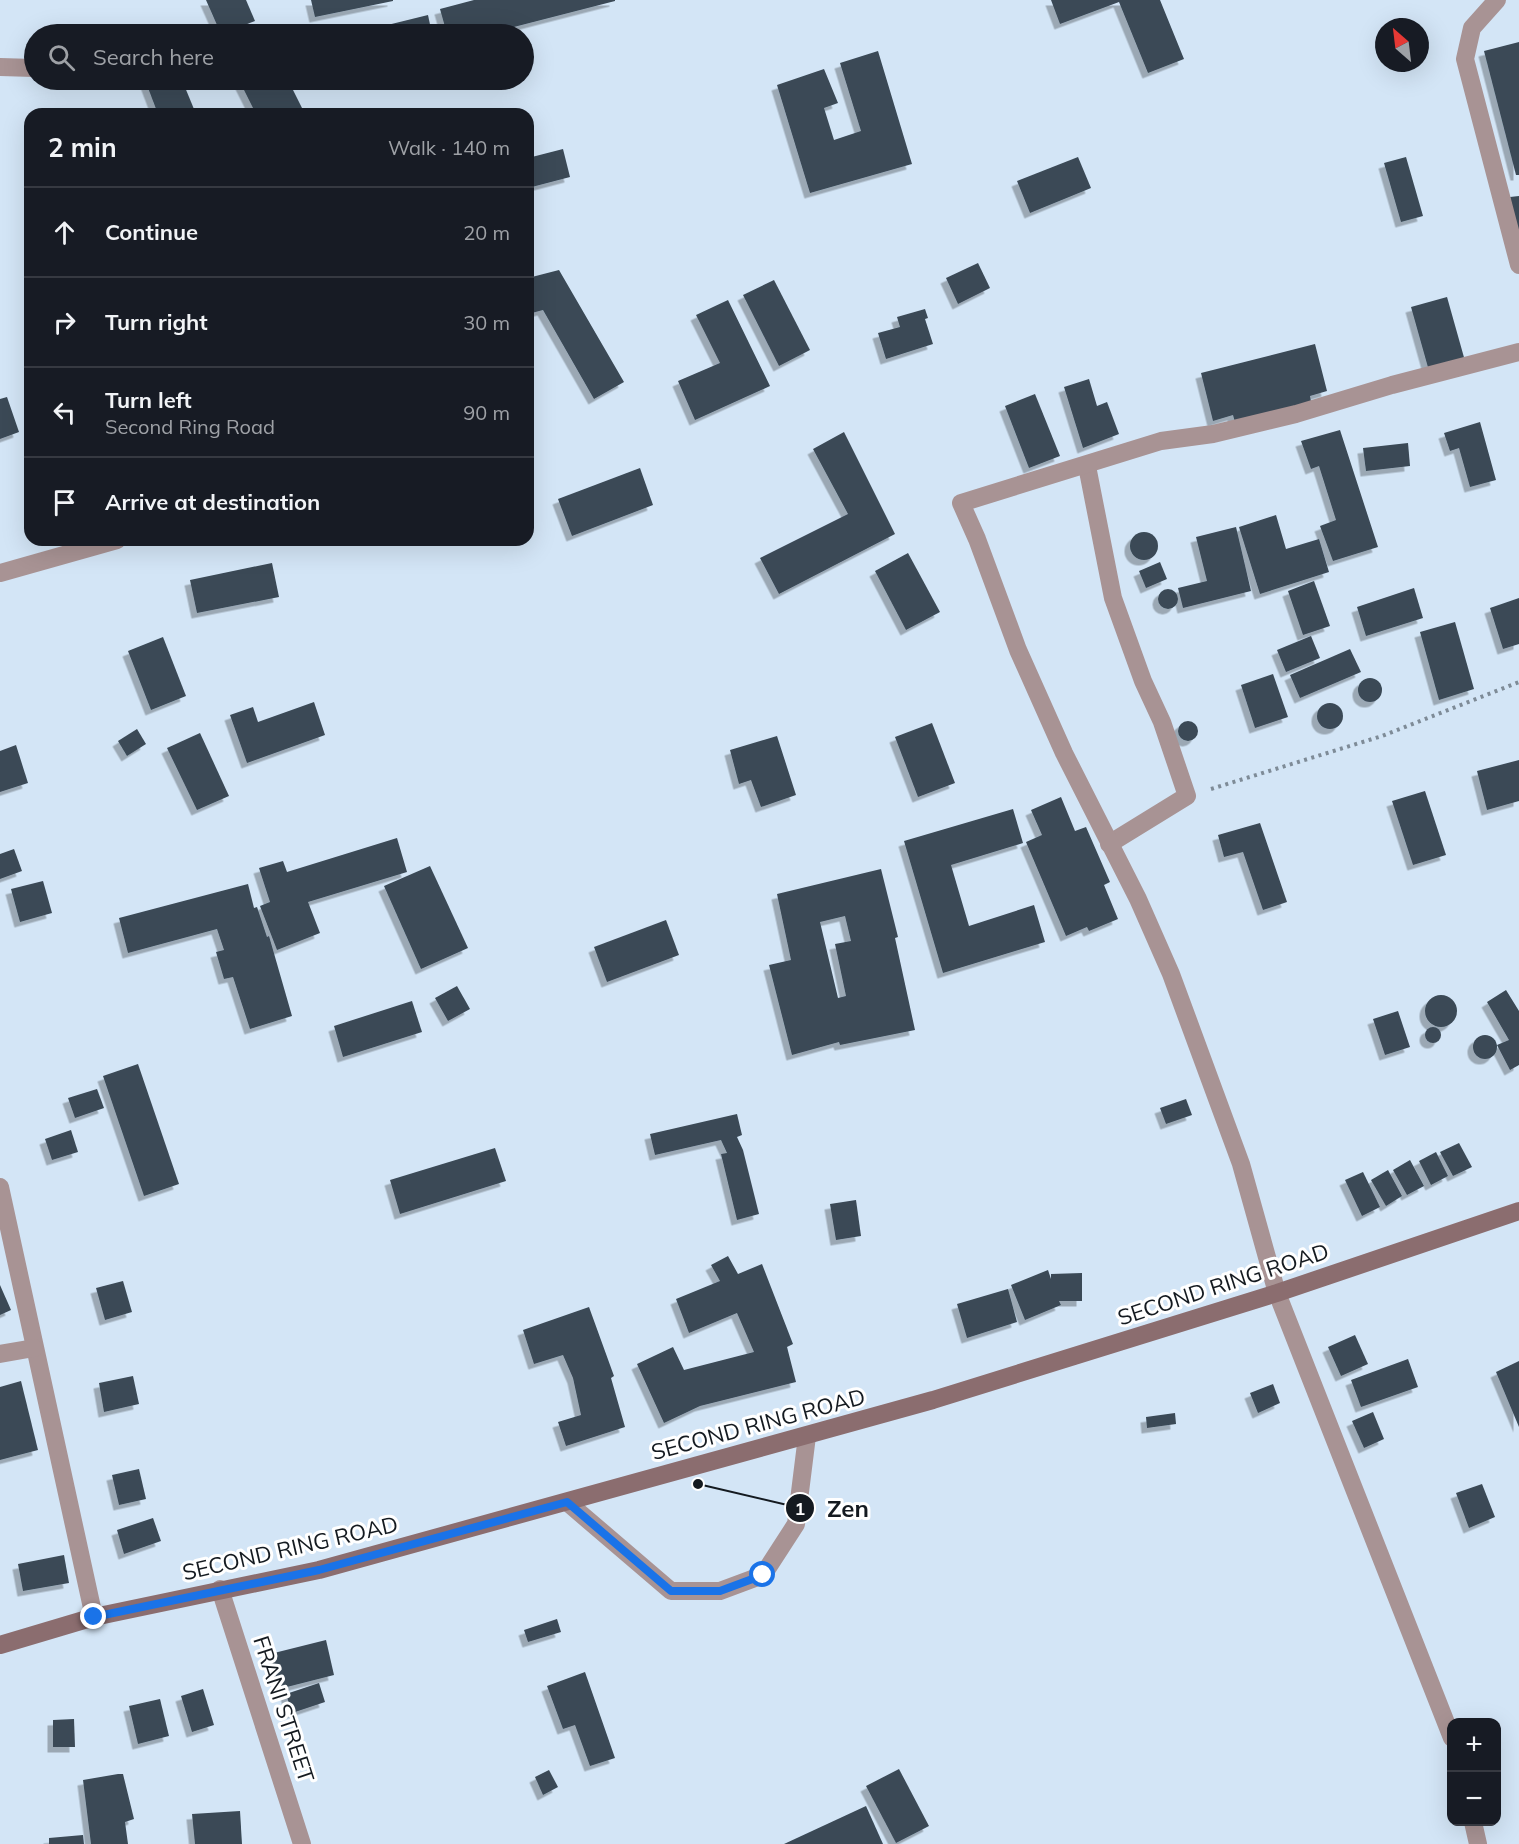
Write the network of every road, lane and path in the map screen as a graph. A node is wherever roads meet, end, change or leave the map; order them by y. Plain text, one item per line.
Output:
1 (1497, 0) edge
2 (0, 67) edge
3 (24, 68) edge
4 (1519, 265) edge
5 (1519, 352) edge
6 (1087, 466) junction
7 (96, 546) edge
8 (0, 573) edge
9 (1519, 682) edge
10 (1187, 796) junction
11 (1109, 844) junction
12 (0, 1187) edge
13 (1519, 1211) edge
14 (1277, 1293) junction
15 (34, 1348) junction
16 (0, 1354) edge
17 (807, 1436) junction
18 (567, 1502) junction
19 (220, 1589) junction
20 (94, 1617) junction
21 (0, 1646) edge
22 (1447, 1725) edge
23 (1474, 1826) edge
24 (302, 1844) edge
25 (1478, 1844) edge

1 - 4 street
2 - 3 street
5 - 6 street
6 - 10 street
6 - 11 street
7 - 8 street
9 - 10 path
10 - 11 street
11 - 14 street
12 - 15 street
13 - 14 main road, SECOND RING ROAD
14 - 17 main road, SECOND RING ROAD
14 - 22 street
15 - 16 street
15 - 20 street
17 - 18 main road, SECOND RING ROAD
17 - 18 street
18 - 19 main road, SECOND RING ROAD
19 - 20 main road, SECOND RING ROAD
19 - 24 street, FRANI STREET
20 - 21 main road, SECOND RING ROAD
23 - 25 street

